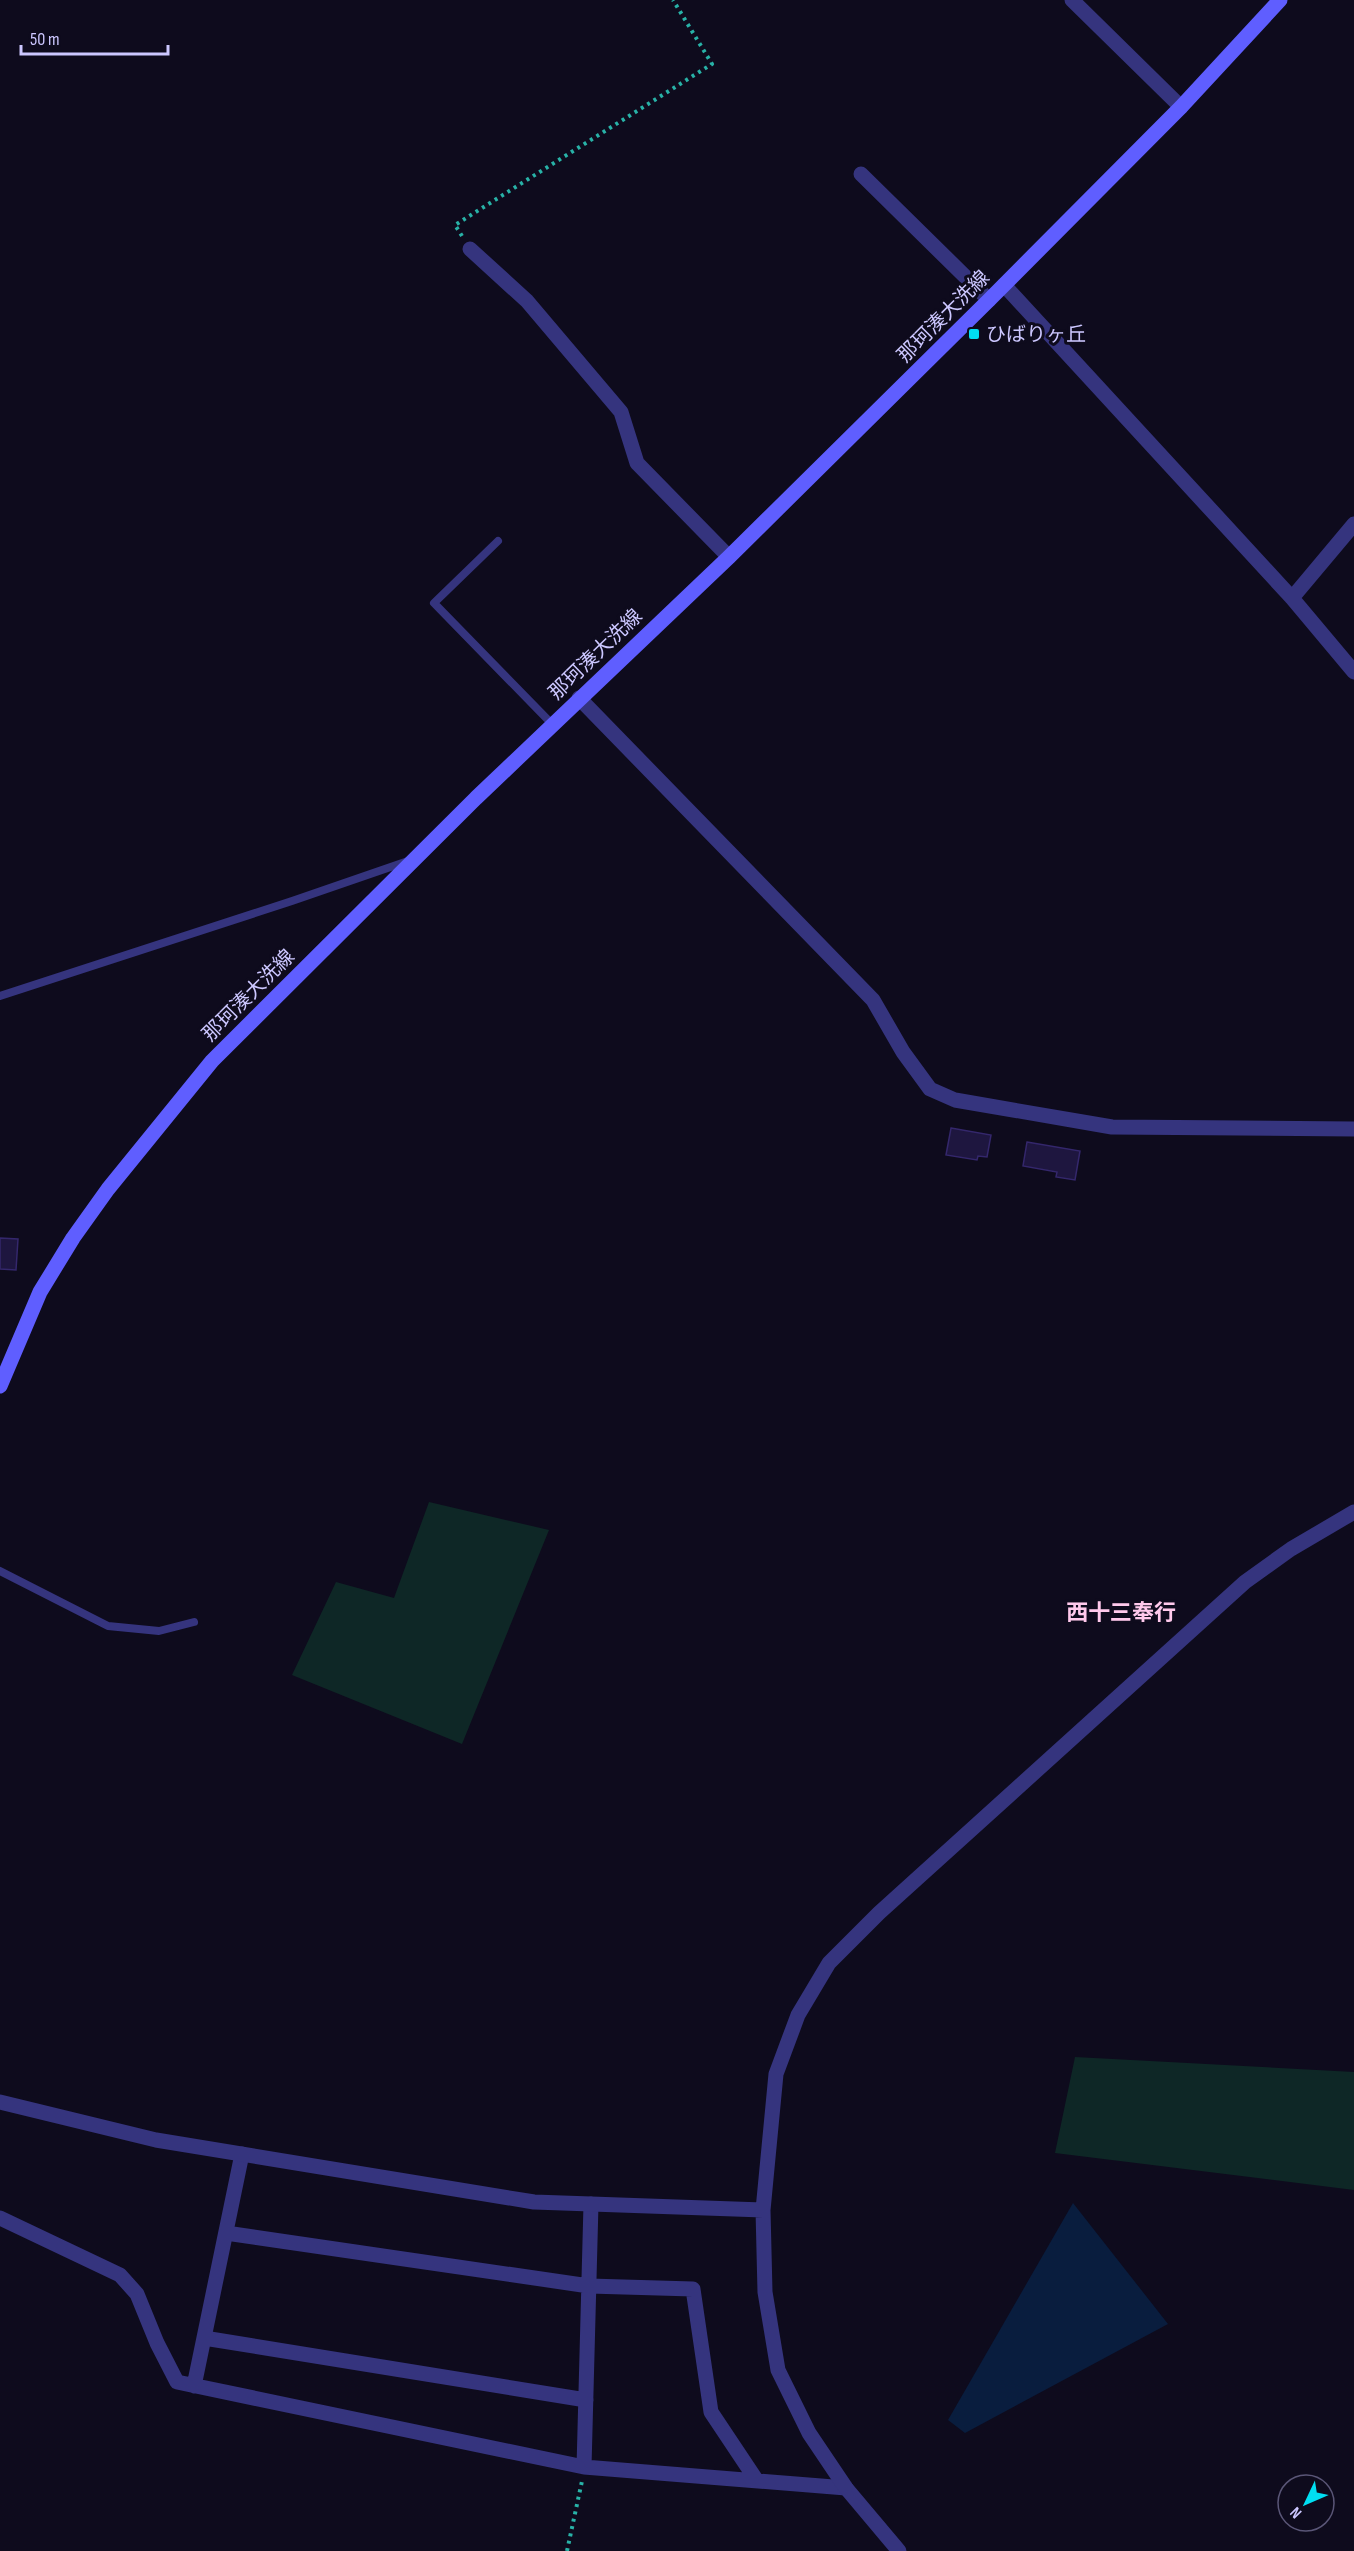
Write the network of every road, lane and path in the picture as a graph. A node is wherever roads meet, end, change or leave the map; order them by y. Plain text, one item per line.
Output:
1 (673, 0) edge
2 (1072, 0) edge
3 (1280, 0) edge
4 (1181, 107) junction
5 (861, 174) dead end
6 (470, 249) joint
7 (1004, 285) junction
8 (989, 300) junction
9 (1354, 524) edge
10 (498, 541) dead end
11 (729, 556) junction
12 (1292, 598) junction
13 (1354, 672) edge
14 (579, 698) junction
15 (552, 724) junction
16 (415, 859) junction
17 (0, 996) edge
18 (1354, 1129) edge
19 (0, 1386) edge
20 (1354, 1512) edge
21 (0, 1570) edge
22 (194, 1622) dead end
23 (0, 2102) edge
24 (242, 2154) junction
25 (591, 2204) junction
26 (763, 2210) junction
27 (0, 2218) edge
28 (226, 2233) junction
29 (589, 2286) junction
30 (204, 2338) junction
31 (194, 2386) junction
32 (586, 2400) junction
33 (584, 2467) junction
34 (757, 2481) junction
35 (846, 2488) junction
36 (894, 2548) edge
37 (567, 2551) edge

1 - 6 path
2 - 4 street
3 - 4 main road, 那珂湊大洗線
4 - 7 main road, 那珂湊大洗線
5 - 8 street
6 - 11 street
7 - 8 main road, 那珂湊大洗線
7 - 12 street
8 - 11 main road, 那珂湊大洗線
9 - 12 street
10 - 15 lane
11 - 14 main road, 那珂湊大洗線
12 - 13 street
14 - 15 main road, 那珂湊大洗線
14 - 18 street
15 - 16 main road, 那珂湊大洗線
16 - 17 lane
16 - 19 main road, 那珂湊大洗線
20 - 26 street
21 - 22 lane
23 - 24 street
24 - 25 street
24 - 28 street
25 - 26 street
25 - 29 street
26 - 35 street
27 - 31 street
28 - 29 street
28 - 30 street
29 - 32 street
29 - 34 street
30 - 31 street
30 - 32 street
31 - 33 street
32 - 33 street
33 - 34 street
33 - 37 path
34 - 35 street
35 - 36 street

